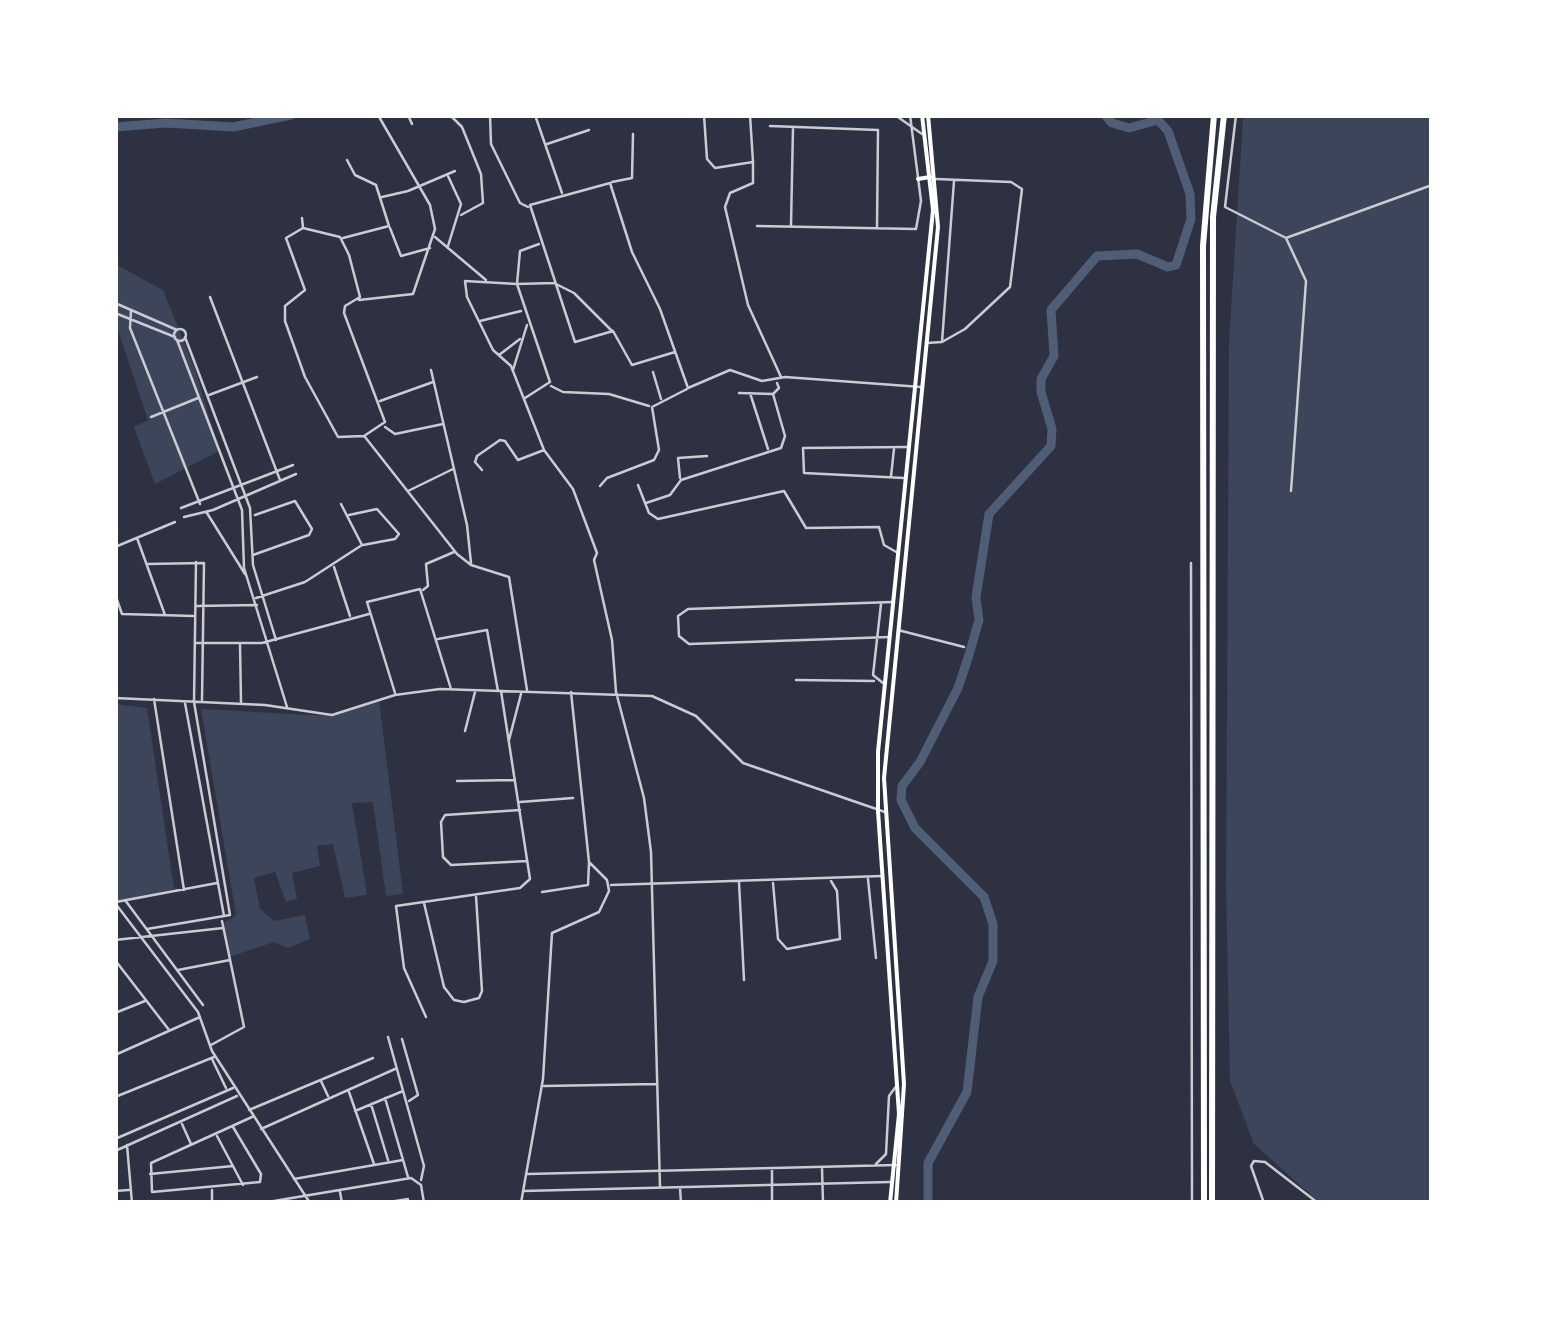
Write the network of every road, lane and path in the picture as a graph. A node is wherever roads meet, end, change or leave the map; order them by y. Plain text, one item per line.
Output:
1 (378, 115) edge
2 (408, 115) edge
3 (450, 115) edge
4 (490, 115) edge
5 (535, 115) edge
6 (704, 115) edge
7 (750, 115) edge
8 (895, 115) edge
9 (910, 115) edge
10 (925, 115) edge
11 (1214, 115) edge
12 (1224, 115) edge
13 (1236, 115) edge
14 (412, 124) dead end
15 (770, 126) dead end
16 (911, 126) junction
17 (793, 128) junction
18 (589, 130) dead end
19 (633, 134) dead end
20 (928, 136) junction
21 (545, 144) junction
22 (348, 160) dead end
23 (753, 162) junction
24 (455, 171) dead end
25 (448, 174) junction
26 (933, 178) junction
27 (918, 179) junction
28 (954, 179) junction
29 (610, 183) junction
30 (1432, 185) edge
31 (419, 186) junction
32 (563, 195) junction
33 (380, 197) junction
34 (530, 207) junction
35 (461, 215) junction
36 (302, 218) dead end
37 (389, 226) junction
38 (757, 226) dead end
39 (791, 227) junction
40 (303, 228) junction
41 (878, 229) junction
42 (434, 236) junction
43 (342, 238) junction
44 (1286, 238) junction
45 (540, 244) junction
46 (448, 246) junction
47 (430, 248) junction
48 (488, 282) junction
49 (554, 283) junction
50 (517, 284) junction
51 (210, 297) dead end
52 (358, 300) junction
53 (115, 304) edge
54 (122, 306) junction
55 (132, 310) junction
56 (524, 310) junction
57 (117, 314) edge
58 (130, 319) junction
59 (479, 321) junction
60 (528, 323) junction
61 (178, 330) junction
62 (613, 331) junction
63 (186, 337) junction
64 (176, 338) junction
65 (522, 338) junction
66 (924, 342) junction
67 (942, 342) junction
68 (675, 352) junction
69 (498, 356) junction
70 (430, 370) dead end
71 (513, 371) junction
72 (654, 372) dead end
73 (256, 377) dead end
74 (781, 378) junction
75 (243, 382) junction
76 (433, 382) junction
77 (776, 382) junction
78 (549, 385) junction
79 (919, 387) junction
80 (688, 388) junction
81 (740, 393) dead end
82 (750, 393) junction
83 (773, 394) junction
84 (208, 396) junction
85 (200, 398) junction
86 (525, 398) junction
87 (662, 400) junction
88 (378, 401) junction
89 (652, 407) junction
90 (164, 412) junction
91 (151, 417) dead end
92 (442, 424) junction
93 (384, 426) junction
94 (364, 436) junction
95 (894, 447) junction
96 (910, 447) junction
97 (768, 449) junction
98 (544, 450) junction
99 (707, 456) dead end
100 (294, 466) dead end
101 (453, 468) junction
102 (482, 470) dead end
103 (277, 472) junction
104 (296, 474) dead end
105 (891, 477) junction
106 (280, 480) junction
107 (681, 480) junction
108 (908, 482) junction
109 (638, 485) dead end
110 (600, 486) dead end
111 (242, 487) junction
112 (234, 490) junction
113 (1292, 490) dead end
114 (406, 492) junction
115 (245, 496) junction
116 (238, 499) junction
117 (200, 504) junction
118 (340, 504) dead end
119 (644, 504) junction
120 (181, 508) dead end
121 (206, 512) junction
122 (252, 516) junction
123 (348, 516) junction
124 (184, 517) dead end
125 (174, 522) dead end
126 (137, 538) junction
127 (362, 545) junction
128 (115, 547) edge
129 (456, 551) junction
130 (244, 552) junction
131 (899, 554) junction
132 (252, 557) junction
133 (196, 562) junction
134 (244, 562) junction
135 (1191, 563) dead end
136 (147, 564) junction
137 (471, 564) junction
138 (334, 565) junction
139 (196, 570) junction
140 (204, 570) junction
141 (248, 579) junction
142 (422, 590) junction
143 (115, 594) edge
144 (262, 596) junction
145 (254, 598) junction
146 (881, 602) junction
147 (894, 602) junction
148 (195, 606) junction
149 (204, 606) junction
150 (257, 606) junction
151 (370, 614) junction
152 (165, 616) junction
153 (194, 616) junction
154 (350, 618) junction
155 (897, 630) junction
156 (890, 637) junction
157 (877, 638) junction
158 (276, 640) junction
159 (437, 640) junction
160 (269, 642) junction
161 (194, 643) junction
162 (203, 643) junction
163 (240, 644) junction
164 (964, 647) dead end
165 (796, 680) dead end
166 (876, 682) junction
167 (886, 683) junction
168 (451, 690) junction
169 (476, 690) junction
170 (499, 691) junction
171 (524, 692) junction
172 (571, 692) junction
173 (616, 692) junction
174 (396, 695) junction
175 (154, 697) junction
176 (115, 698) edge
177 (185, 701) junction
178 (194, 702) junction
179 (202, 703) junction
180 (241, 704) junction
181 (288, 708) junction
182 (465, 731) dead end
183 (509, 742) junction
184 (514, 780) junction
185 (457, 781) dead end
186 (573, 798) dead end
187 (518, 802) junction
188 (520, 810) junction
189 (212, 812) junction
190 (881, 812) junction
191 (205, 813) junction
192 (528, 861) junction
193 (590, 862) junction
194 (886, 876) junction
195 (868, 877) junction
196 (844, 878) junction
197 (829, 879) junction
198 (225, 881) junction
199 (762, 881) junction
200 (773, 881) junction
201 (739, 882) junction
202 (218, 883) junction
203 (652, 884) junction
204 (609, 885) junction
205 (184, 890) junction
206 (838, 891) junction
207 (542, 892) dead end
208 (476, 894) junction
209 (772, 894) junction
210 (125, 900) junction
211 (424, 901) junction
212 (115, 902) edge
213 (223, 919) junction
214 (224, 928) junction
215 (147, 929) junction
216 (152, 936) junction
217 (141, 938) junction
218 (115, 940) edge
219 (876, 958) dead end
220 (115, 960) edge
221 (230, 960) junction
222 (121, 968) junction
223 (177, 970) junction
224 (115, 971) edge
225 (744, 980) dead end
226 (145, 1000) junction
227 (203, 1005) dead end
228 (115, 1013) edge
229 (200, 1016) junction
230 (426, 1018) dead end
231 (170, 1031) junction
232 (388, 1037) dead end
233 (402, 1039) dead end
234 (210, 1046) junction
235 (115, 1055) edge
236 (214, 1057) junction
237 (372, 1058) dead end
238 (398, 1068) junction
239 (321, 1079) junction
240 (657, 1084) junction
241 (901, 1084) junction
242 (542, 1086) junction
243 (234, 1088) junction
244 (228, 1090) junction
245 (348, 1091) junction
246 (405, 1091) junction
247 (238, 1096) junction
248 (115, 1097) edge
249 (386, 1098) junction
250 (330, 1099) junction
251 (408, 1102) junction
252 (371, 1104) junction
253 (355, 1110) junction
254 (248, 1111) junction
255 (252, 1118) junction
256 (181, 1121) junction
257 (233, 1127) junction
258 (260, 1130) junction
259 (115, 1133) edge
260 (216, 1134) junction
261 (116, 1139) edge
262 (192, 1145) junction
263 (127, 1146) junction
264 (118, 1150) edge
265 (404, 1160) junction
266 (389, 1162) junction
267 (374, 1164) junction
268 (896, 1164) junction
269 (875, 1165) junction
270 (233, 1166) junction
271 (822, 1166) junction
272 (772, 1168) junction
273 (660, 1170) junction
274 (150, 1174) junction
275 (525, 1174) junction
276 (408, 1178) junction
277 (292, 1179) junction
278 (420, 1182) junction
279 (894, 1182) junction
280 (822, 1183) junction
281 (243, 1184) junction
282 (772, 1184) junction
283 (680, 1187) junction
284 (212, 1188) junction
285 (660, 1188) junction
286 (131, 1190) junction
287 (340, 1190) junction
288 (522, 1191) junction
289 (115, 1192) edge
290 (305, 1197) junction
291 (408, 1199) dead end
292 (278, 1202) edge
293 (132, 1203) edge
294 (212, 1203) edge
295 (262, 1203) edge
296 (310, 1203) edge
297 (342, 1203) edge
298 (383, 1203) edge
299 (424, 1203) edge
300 (521, 1203) edge
301 (681, 1203) edge
302 (772, 1203) edge
303 (824, 1203) edge
304 (893, 1203) edge
305 (1192, 1203) edge
306 (1204, 1203) edge
307 (1212, 1203) edge
308 (1264, 1203) edge
309 (1318, 1203) edge

1 - 31 street
2 - 14 street
3 - 35 street
4 - 34 street
5 - 21 street
6 - 23 street
7 - 23 street
8 - 16 street
9 - 16 street
10 - 20 main road
11 - 306 highway
12 - 307 highway
13 - 44 street
15 - 17 street
16 - 20 street
16 - 27 street
17 - 39 street
17 - 41 street
18 - 21 street
19 - 29 street
20 - 26 main road
21 - 32 street
22 - 33 street
23 - 74 street
24 - 25 street
25 - 31 street
25 - 35 street
26 - 27 main road
26 - 28 street
26 - 66 main road
27 - 41 street
28 - 67 street
28 - 67 street
29 - 32 street
29 - 68 street
30 - 44 street
31 - 33 street
31 - 42 street
32 - 34 street
33 - 37 street
34 - 45 street
35 - 46 street
36 - 40 street
37 - 43 street
37 - 47 street
38 - 39 street
39 - 41 street
40 - 43 street
40 - 94 street
42 - 46 street
42 - 47 street
43 - 52 street
44 - 113 street
45 - 49 street
45 - 50 street
46 - 48 street
47 - 52 street
48 - 50 street
48 - 59 street
49 - 50 street
49 - 62 street
49 - 62 street
50 - 56 street
51 - 75 street
52 - 88 street
53 - 54 street
54 - 55 street
54 - 57 street
55 - 58 street
55 - 61 street
56 - 59 street
56 - 60 street
57 - 58 street
58 - 64 street
58 - 90 street
59 - 69 street
60 - 65 street
60 - 78 street
61 - 63 street
61 - 64 street
62 - 68 street
63 - 64 street
63 - 84 street
64 - 85 street
65 - 69 street
65 - 71 street
66 - 67 street
66 - 79 main road
68 - 80 street
69 - 71 street
70 - 76 street
71 - 86 street
72 - 87 street
73 - 75 street
74 - 77 street
74 - 79 street
75 - 84 street
75 - 103 street
76 - 88 street
76 - 92 street
77 - 80 street
77 - 83 street
78 - 86 street
78 - 89 street
79 - 96 main road
79 - 108 main road
80 - 87 street
81 - 82 street
82 - 83 street
82 - 97 street
83 - 97 street
84 - 111 street
85 - 90 street
85 - 112 street
86 - 98 street
87 - 89 street
88 - 93 street
89 - 110 street
90 - 91 street
90 - 117 street
92 - 93 street
92 - 101 street
93 - 94 street
94 - 114 street
95 - 96 street
95 - 105 street
95 - 105 street
96 - 108 main road
97 - 107 street
98 - 102 street
98 - 173 street
99 - 107 street
100 - 103 street
101 - 114 street
101 - 137 street
103 - 106 street
103 - 111 street
104 - 106 street
105 - 108 street
106 - 115 street
107 - 119 street
108 - 131 main road
108 - 155 main road
109 - 119 street
111 - 112 street
111 - 115 street
112 - 116 street
112 - 117 street
114 - 129 street
115 - 116 street
115 - 122 street
116 - 121 street
116 - 130 street
117 - 120 street
118 - 123 street
119 - 131 street
121 - 124 street
121 - 141 street
122 - 132 street
122 - 132 street
123 - 127 street
123 - 127 street
125 - 126 street
126 - 128 street
126 - 136 street
127 - 138 street
129 - 137 street
129 - 142 street
130 - 132 street
130 - 134 street
131 - 147 main road
132 - 134 street
132 - 144 street
133 - 136 street
133 - 139 street
133 - 140 street
134 - 141 street
135 - 305 street
136 - 152 street
137 - 171 street
138 - 144 street
138 - 154 street
139 - 140 street
139 - 148 street
140 - 149 street
141 - 145 street
142 - 151 street
142 - 159 street
143 - 152 street
144 - 145 street
144 - 158 street
145 - 150 street
146 - 147 street
146 - 157 street
146 - 157 street
147 - 156 main road
148 - 149 street
148 - 153 street
149 - 150 street
149 - 162 street
150 - 160 street
151 - 154 street
151 - 174 street
152 - 153 street
153 - 161 street
154 - 158 street
155 - 164 street
155 - 190 main road
156 - 157 street
156 - 167 main road
157 - 166 street
158 - 160 street
159 - 168 street
159 - 170 street
160 - 163 street
160 - 181 street
161 - 162 street
161 - 178 street
162 - 163 street
162 - 179 street
163 - 180 street
165 - 166 street
166 - 167 street
167 - 190 main road
168 - 169 street
168 - 174 street
169 - 170 street
169 - 182 street
170 - 171 street
170 - 183 street
171 - 172 street
171 - 183 street
172 - 173 street
172 - 193 street
173 - 190 street
173 - 203 street
174 - 181 street
175 - 176 street
175 - 177 street
175 - 205 street
177 - 178 street
177 - 191 street
178 - 179 street
178 - 189 street
179 - 180 street
180 - 181 street
183 - 184 street
184 - 185 street
184 - 187 street
186 - 187 street
187 - 188 street
188 - 192 street
188 - 192 street
189 - 191 street
189 - 198 street
190 - 194 main road
191 - 202 street
192 - 208 street
193 - 204 street
193 - 207 street
194 - 195 street
194 - 241 main road
195 - 196 street
195 - 219 street
196 - 197 street
196 - 206 street
197 - 200 street
197 - 206 street
198 - 202 street
198 - 213 street
199 - 200 street
199 - 201 street
199 - 209 street
200 - 209 street
201 - 203 street
201 - 225 street
202 - 205 street
202 - 213 street
203 - 204 street
203 - 240 street
204 - 242 street
205 - 210 street
206 - 209 street
208 - 211 street
208 - 211 street
210 - 212 street
210 - 215 street
211 - 230 street
212 - 217 street
213 - 214 street
213 - 215 street
214 - 216 street
214 - 221 street
215 - 216 street
216 - 217 street
216 - 223 street
217 - 218 street
217 - 229 street
220 - 222 street
221 - 223 street
221 - 234 street
222 - 224 street
222 - 226 street
223 - 227 street
226 - 228 street
226 - 231 street
229 - 231 street
229 - 234 street
231 - 235 street
232 - 238 street
233 - 251 street
234 - 236 street
236 - 243 street
236 - 244 street
236 - 248 street
237 - 239 street
238 - 245 street
238 - 246 street
239 - 250 street
239 - 254 street
240 - 242 street
240 - 273 street
241 - 268 main road
241 - 269 street
241 - 304 main road
242 - 275 street
243 - 244 street
243 - 247 street
244 - 261 street
245 - 250 street
245 - 253 street
246 - 249 street
246 - 251 street
247 - 254 street
247 - 256 street
249 - 252 street
249 - 265 street
250 - 258 street
251 - 278 street
252 - 253 street
252 - 266 street
253 - 267 street
254 - 255 street
255 - 257 street
255 - 258 street
256 - 262 street
256 - 263 street
257 - 260 street
257 - 281 street
258 - 277 street
259 - 261 street
260 - 262 street
260 - 270 street
261 - 264 street
262 - 274 street
263 - 264 street
263 - 286 street
265 - 266 street
265 - 276 street
266 - 267 street
267 - 277 street
268 - 269 street
268 - 279 main road
269 - 271 street
270 - 274 street
270 - 281 street
271 - 272 street
271 - 280 street
272 - 273 street
272 - 282 street
273 - 275 street
273 - 285 street
274 - 284 street
275 - 288 street
276 - 278 street
276 - 287 street
277 - 290 street
278 - 299 street
279 - 280 street
279 - 304 main road
280 - 282 street
280 - 303 street
281 - 284 street
282 - 283 street
282 - 302 street
283 - 285 street
283 - 301 street
284 - 294 street
285 - 288 street
286 - 289 street
286 - 293 street
287 - 290 street
287 - 297 street
288 - 300 street
290 - 292 street
290 - 296 street
291 - 298 street
292 - 295 street
308 - 309 street

